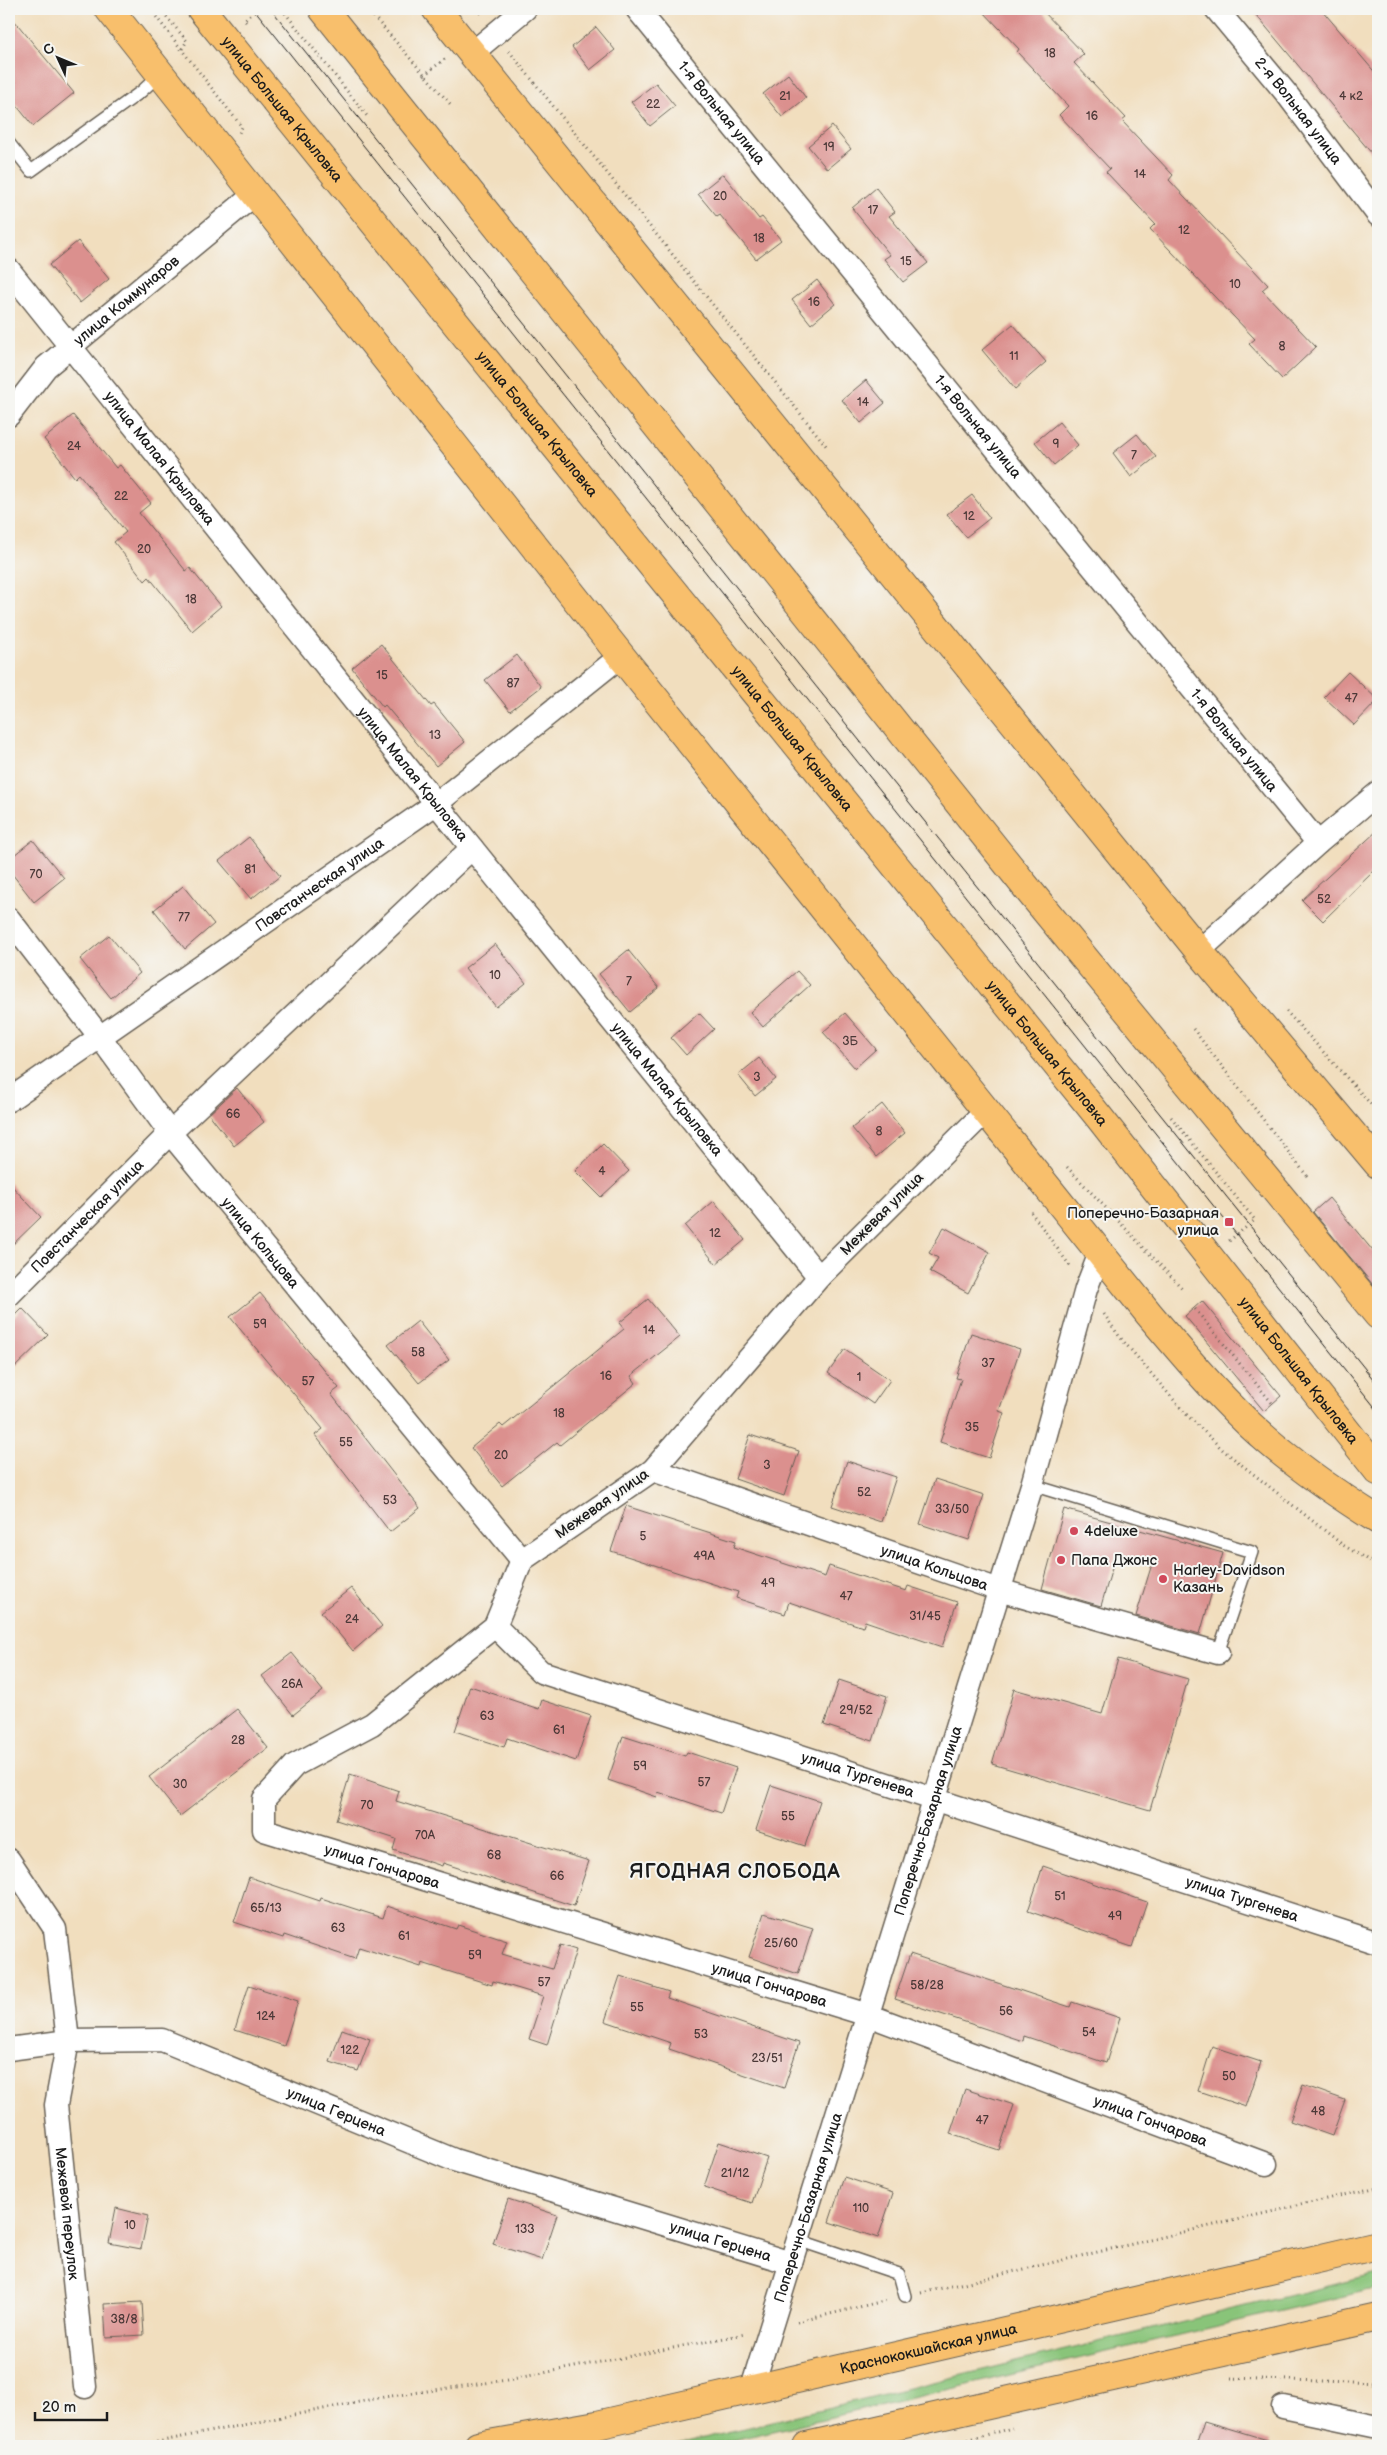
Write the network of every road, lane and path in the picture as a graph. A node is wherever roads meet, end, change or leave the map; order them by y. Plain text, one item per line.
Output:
1 (109, 9) edge
2 (160, 9) edge
3 (201, 9) edge
4 (257, 9) edge
5 (282, 9) edge
6 (323, 9) edge
7 (367, 9) edge
8 (436, 9) edge
9 (477, 9) edge
10 (525, 9) edge
11 (637, 9) edge
12 (1216, 9) edge
13 (250, 27) dead end
14 (495, 34) junction
15 (182, 49) dead end
16 (472, 54) junction
17 (160, 74) junction
18 (452, 106) dead end
19 (367, 116) dead end
20 (9, 143) edge
21 (255, 194) junction
22 (1378, 215) edge
23 (9, 270) edge
24 (70, 347) junction
25 (9, 415) edge
26 (829, 449) dead end
27 (621, 656) junction
28 (1378, 792) edge
29 (437, 803) junction
30 (1318, 843) junction
31 (472, 848) junction
32 (9, 919) edge
33 (1199, 951) junction
34 (1281, 1006) dead end
35 (1193, 1029) dead end
36 (100, 1036) junction
37 (9, 1100) edge
38 (985, 1112) junction
39 (1378, 1112) edge
40 (1171, 1117) dead end
41 (170, 1133) junction
42 (1063, 1163) dead end
43 (1378, 1164) edge
44 (1307, 1176) dead end
45 (1222, 1235) dead end
46 (1100, 1253) junction
47 (820, 1277) junction
48 (1182, 1288) dead end
49 (9, 1295) edge
50 (1194, 1309) dead end
51 (1378, 1315) edge
52 (1272, 1403) dead end
53 (653, 1470) junction
54 (1378, 1471) edge
55 (1032, 1485) junction
56 (1378, 1520) edge
57 (522, 1560) junction
58 (999, 1590) junction
59 (495, 1626) junction
60 (1218, 1653) joint
61 (934, 1801) junction
62 (9, 1860) edge
63 (1378, 1943) edge
64 (868, 2015) junction
65 (68, 2041) junction
66 (9, 2049) edge
67 (1266, 2164) dead end
68 (798, 2240) junction
69 (1378, 2245) edge
70 (791, 2263) junction
71 (905, 2296) dead end
72 (1378, 2316) edge
73 (1226, 2378) dead end
74 (1378, 2383) edge
75 (85, 2387) dead end
76 (752, 2388) junction
77 (1283, 2407) dead end
78 (1019, 2426) dead end
79 (1378, 2427) edge
80 (478, 2446) edge
81 (807, 2446) edge
82 (944, 2446) edge

1 - 17 main road
2 - 15 path
3 - 54 main road, улица Большая Крыловка
4 - 13 path
5 - 19 path
6 - 51 main road
7 - 18 path
8 - 16 main road
9 - 14 path
10 - 14 street
11 - 30 street, 1-я Вольная улица
12 - 22 street, 2-я Вольная улица
14 - 16 street
14 - 26 path
16 - 33 main road
17 - 20 lane
17 - 21 main road
21 - 24 street, улица Коммунаров
21 - 27 main road
23 - 24 street, улица Малая Крыловка
24 - 25 street, улица Коммунаров
24 - 29 street, улица Малая Крыловка
27 - 29 street, Повстанческая улица
27 - 38 main road
28 - 30 street
29 - 31 street, улица Малая Крыловка
29 - 36 street, Повстанческая улица
30 - 33 street
31 - 41 street, Повстанческая улица
31 - 47 street, улица Малая Крыловка
32 - 36 street, улица Кольцова
33 - 43 main road
34 - 39 path
35 - 44 path
36 - 37 street, Повстанческая улица
36 - 41 street, улица Кольцова
38 - 46 main road
38 - 47 street, Межевая улица
40 - 45 path
41 - 49 street, Повстанческая улица
41 - 57 street, улица Кольцова
42 - 48 path
46 - 55 street, Поперечно-Базарная улица
46 - 56 main road
47 - 53 street, Межевая улица
50 - 52 path
53 - 57 street, Межевая улица
53 - 58 street, улица Кольцова
55 - 58 street, Поперечно-Базарная улица
55 - 60 lane
57 - 59 street
58 - 60 street, улица Кольцова
58 - 61 street, Поперечно-Базарная улица
59 - 61 street, улица Тургенева
59 - 64 street, улица Гончарова
61 - 63 street, улица Тургенева
61 - 64 street, Поперечно-Базарная улица
62 - 65 street
64 - 67 street, улица Гончарова
64 - 68 street, Поперечно-Базарная улица
65 - 66 street
65 - 70 street, улица Герцена
65 - 75 street, Межевой переулок
68 - 70 street, Поперечно-Базарная улица
68 - 71 lane
69 - 76 main road, Краснококшайская улица
70 - 76 street, Поперечно-Базарная улица
72 - 81 main road
73 - 74 path
76 - 80 main road, Краснококшайская улица
77 - 79 street
78 - 82 path

